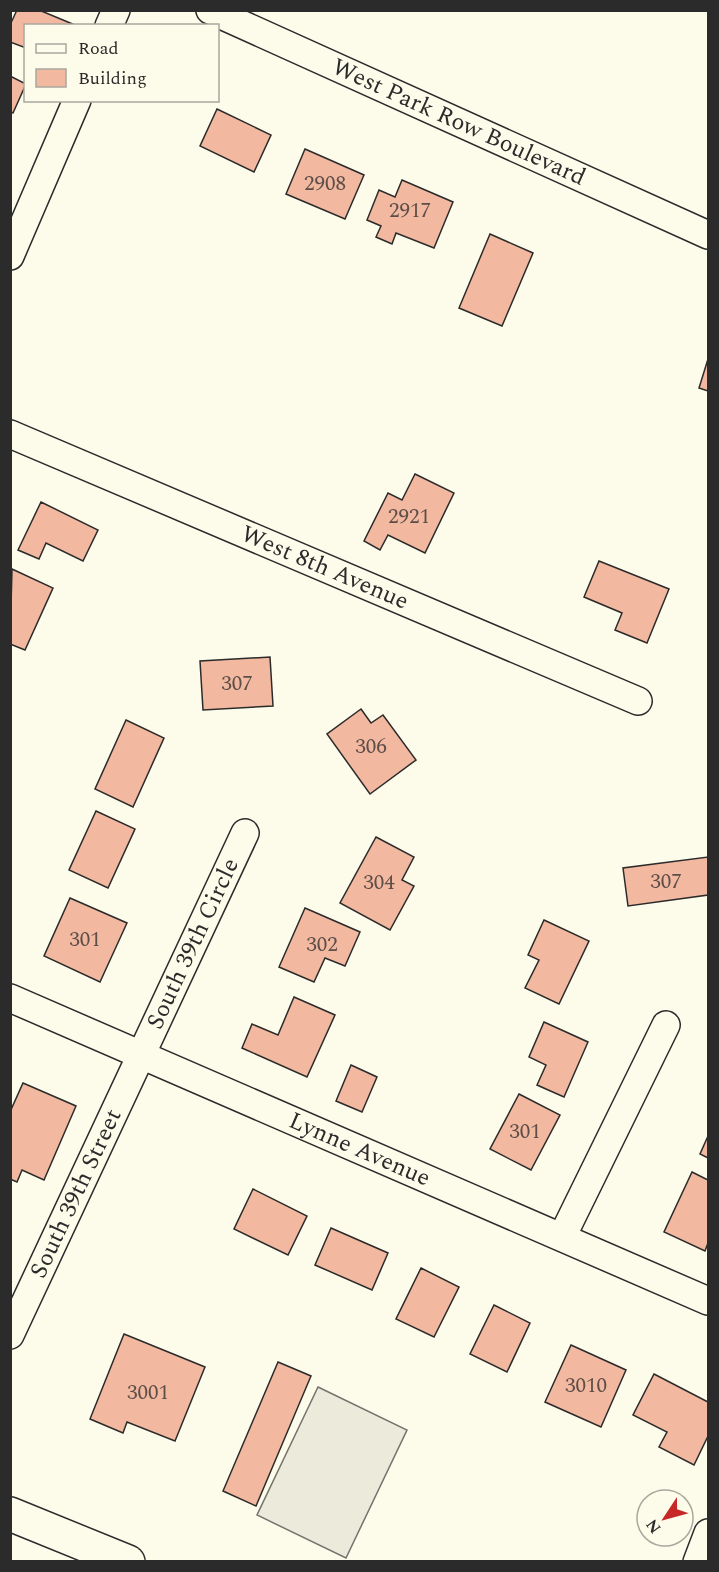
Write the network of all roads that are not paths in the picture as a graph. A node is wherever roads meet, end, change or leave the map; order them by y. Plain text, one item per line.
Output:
1 (116, 10) edge
2 (210, 10) edge
3 (110, 24) edge
4 (76, 102) edge
5 (708, 235) edge
6 (10, 256) edge
7 (10, 434) edge
8 (638, 701) dead end
9 (245, 833) dead end
10 (10, 998) edge
11 (666, 1025) dead end
12 (140, 1053) junction
13 (562, 1237) junction
14 (708, 1301) edge
15 (10, 1335) edge
16 (10, 1514) edge
17 (708, 1533) edge
18 (128, 1562) edge
19 (697, 1562) edge

1 - 3 street
2 - 5 street, West Park Row Boulevard
4 - 6 street
7 - 8 street, West 8th Avenue
9 - 12 street, South 39th Circle
10 - 12 street, Lynne Avenue
11 - 13 street
12 - 13 street, Lynne Avenue
12 - 15 street, South 39th Street
13 - 14 street, Lynne Avenue
16 - 18 main road
17 - 19 street

